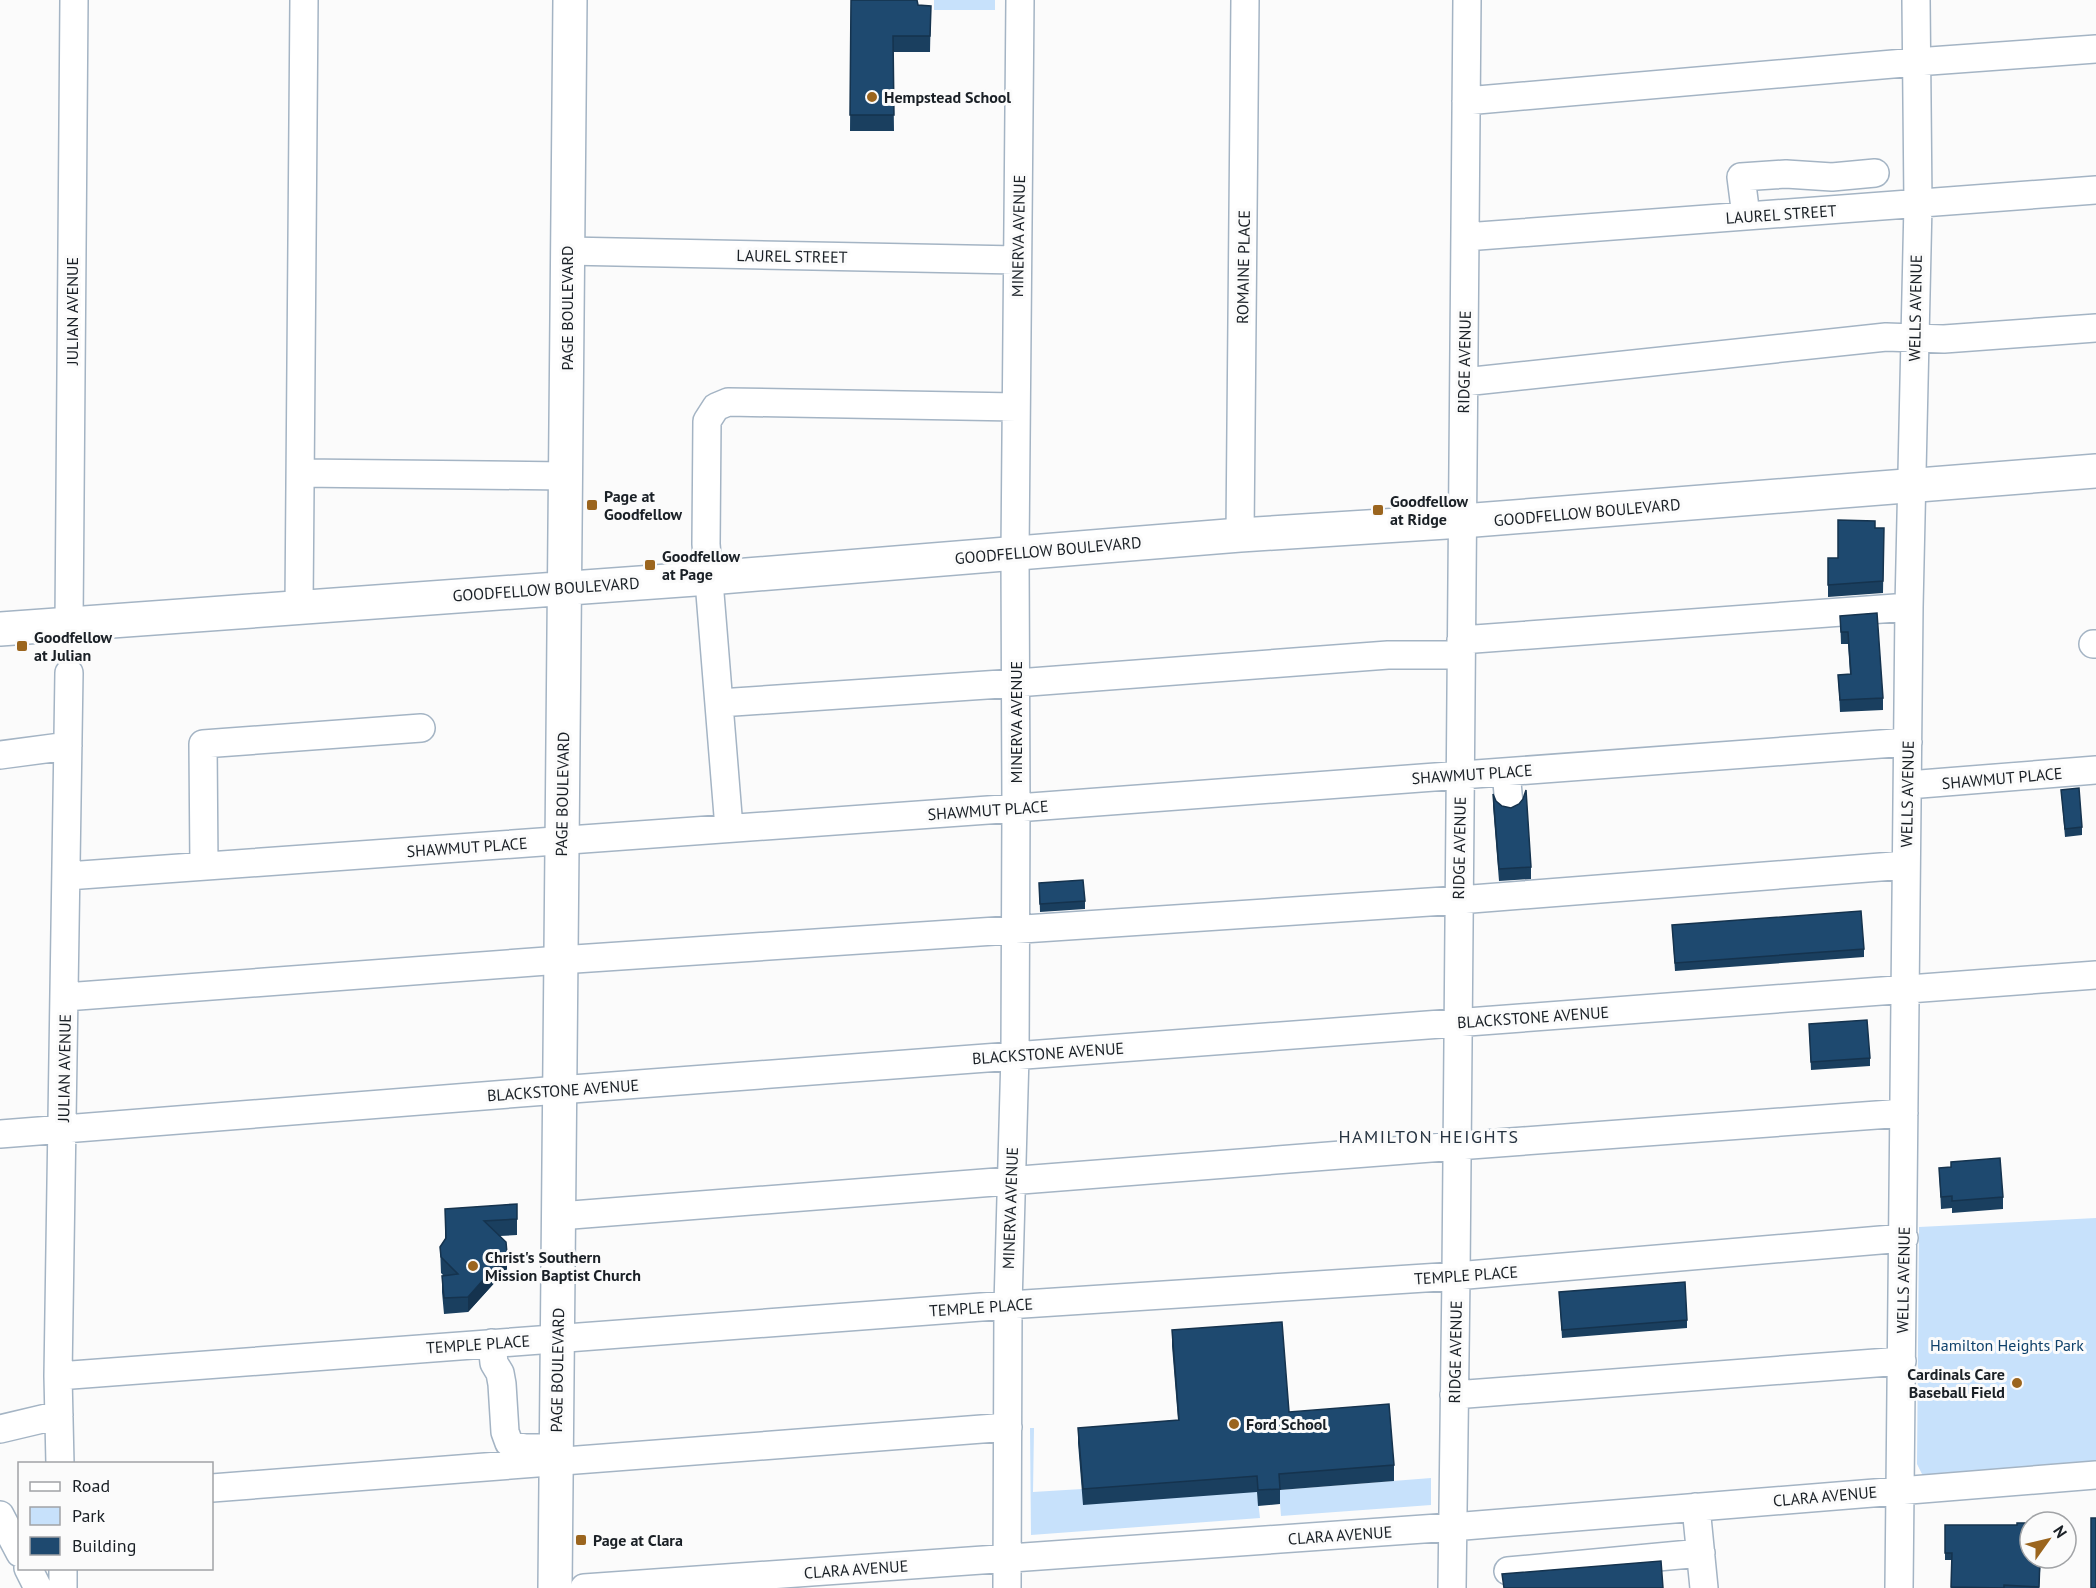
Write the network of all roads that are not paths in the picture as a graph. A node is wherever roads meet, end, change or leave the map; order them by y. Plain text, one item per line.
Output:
1 (74, 0) edge
2 (304, 0) edge
3 (570, 0) edge
4 (1020, 0) edge
5 (1245, 0) edge
6 (1467, 0) edge
7 (1916, 0) edge
8 (2096, 49) edge
9 (1916, 62) junction
10 (1466, 101) junction
11 (1875, 173) dead end
12 (2096, 190) edge
13 (1918, 204) junction
14 (1746, 216) junction
15 (1465, 237) junction
16 (567, 251) junction
17 (1017, 260) junction
18 (2096, 328) edge
19 (1914, 339) junction
20 (1464, 382) junction
21 (1016, 406) junction
22 (2096, 471) edge
23 (301, 473) junction
24 (566, 476) junction
25 (1911, 486) junction
26 (1462, 521) junction
27 (1240, 535) junction
28 (1015, 553) junction
29 (709, 578) junction
30 (564, 588) junction
31 (299, 607) junction
32 (1909, 607) junction
33 (69, 623) junction
34 (0, 629) edge
35 (1461, 647) junction
36 (69, 673) dead end
37 (1016, 683) junction
38 (719, 703) junction
39 (421, 728) dead end
40 (1908, 742) junction
41 (68, 746) junction
42 (0, 755) edge
43 (2096, 770) edge
44 (1506, 772) junction
45 (1460, 775) junction
46 (1908, 785) junction
47 (1509, 804) dead end
48 (1016, 808) junction
49 (729, 828) junction
50 (561, 840) junction
51 (1906, 865) junction
52 (204, 866) junction
53 (67, 876) junction
54 (1459, 900) junction
55 (1016, 931) junction
56 (560, 960) junction
57 (2096, 975) edge
58 (1904, 989) junction
59 (65, 997) junction
60 (1457, 1023) junction
61 (1015, 1055) junction
62 (559, 1090) junction
63 (1904, 1113) junction
64 (63, 1130) junction
65 (0, 1134) edge
66 (1457, 1146) junction
67 (1011, 1181) junction
68 (559, 1216) junction
69 (1904, 1238) junction
70 (1456, 1276) junction
71 (1008, 1305) junction
72 (558, 1338) junction
73 (492, 1343) junction
74 (1902, 1361) junction
75 (58, 1376) junction
76 (1454, 1395) junction
77 (59, 1415) junction
78 (1008, 1427) junction
79 (0, 1429) edge
80 (556, 1454) junction
81 (60, 1462) edge
82 (2096, 1475) edge
83 (213, 1488) edge
84 (1901, 1490) junction
85 (1696, 1507) junction
86 (0, 1515) edge
87 (1452, 1527) junction
88 (18, 1549) edge
89 (1701, 1553) junction
90 (1008, 1559) junction
91 (29, 1570) edge
92 (63, 1570) edge
93 (1508, 1572) edge
94 (699, 1584) edge
95 (38, 1588) edge
96 (63, 1588) edge
97 (555, 1588) edge
98 (584, 1588) edge
99 (1007, 1588) edge
100 (1452, 1588) edge
101 (1704, 1588) edge
102 (1899, 1588) edge

1 - 33 street, JULIAN AVENUE
2 - 23 street
3 - 16 main road, PAGE BOULEVARD
4 - 17 street, MINERVA AVENUE
5 - 27 street, ROMAINE PLACE
6 - 10 street, RIDGE AVENUE
7 - 9 street, WELLS AVENUE
8 - 9 street
9 - 10 street
9 - 13 street, WELLS AVENUE
10 - 15 street, RIDGE AVENUE
11 - 14 street
12 - 13 street, LAUREL STREET
13 - 14 street, LAUREL STREET
13 - 19 street, WELLS AVENUE
14 - 15 street, LAUREL STREET
15 - 20 street, RIDGE AVENUE
16 - 17 street, LAUREL STREET
16 - 24 main road, PAGE BOULEVARD
17 - 21 street, MINERVA AVENUE
18 - 19 street
19 - 20 street
19 - 25 street, WELLS AVENUE
20 - 26 street, RIDGE AVENUE
21 - 28 street, MINERVA AVENUE
21 - 29 street
22 - 25 main road, GOODFELLOW BOULEVARD
23 - 24 street
23 - 31 street
24 - 30 main road, PAGE BOULEVARD
25 - 26 main road, GOODFELLOW BOULEVARD
25 - 32 street, WELLS AVENUE
26 - 27 main road, GOODFELLOW BOULEVARD
26 - 35 street, RIDGE AVENUE
27 - 28 main road, GOODFELLOW BOULEVARD
28 - 29 main road, GOODFELLOW BOULEVARD
28 - 37 street, MINERVA AVENUE
29 - 30 main road, GOODFELLOW BOULEVARD
29 - 38 street
30 - 31 main road, GOODFELLOW BOULEVARD
30 - 50 main road, PAGE BOULEVARD
31 - 33 main road, GOODFELLOW BOULEVARD
32 - 35 street
32 - 40 street, WELLS AVENUE
33 - 34 main road, GOODFELLOW BOULEVARD
35 - 37 street
35 - 45 street, RIDGE AVENUE
36 - 41 street, JULIAN AVENUE
37 - 38 street
37 - 48 street, MINERVA AVENUE
38 - 49 street
39 - 52 street
40 - 44 street, SHAWMUT PLACE
40 - 46 street, WELLS AVENUE
41 - 42 street
41 - 53 street, JULIAN AVENUE
43 - 46 street, SHAWMUT PLACE
44 - 45 street, SHAWMUT PLACE
44 - 47 street
45 - 48 street, SHAWMUT PLACE
45 - 54 street, RIDGE AVENUE
46 - 51 street, WELLS AVENUE
48 - 49 street, SHAWMUT PLACE
48 - 55 street, MINERVA AVENUE
49 - 50 street, SHAWMUT PLACE
50 - 52 street, SHAWMUT PLACE
50 - 56 main road, PAGE BOULEVARD
51 - 54 street
51 - 58 street, WELLS AVENUE
52 - 53 street, SHAWMUT PLACE
53 - 59 street, JULIAN AVENUE
54 - 55 street
54 - 60 street, RIDGE AVENUE
55 - 56 street
55 - 61 street, MINERVA AVENUE
56 - 59 street
56 - 62 main road, PAGE BOULEVARD
57 - 58 street, BLACKSTONE AVENUE
58 - 60 street, BLACKSTONE AVENUE
58 - 63 street, WELLS AVENUE
59 - 64 street, JULIAN AVENUE
60 - 61 street, BLACKSTONE AVENUE
60 - 66 street, RIDGE AVENUE
61 - 62 street, BLACKSTONE AVENUE
61 - 67 street, MINERVA AVENUE
62 - 64 street, BLACKSTONE AVENUE
62 - 68 main road, PAGE BOULEVARD
63 - 66 street
63 - 69 street, WELLS AVENUE
64 - 65 street, BLACKSTONE AVENUE
64 - 75 street, JULIAN AVENUE
66 - 67 street
66 - 70 street, RIDGE AVENUE
67 - 68 street
67 - 71 street, MINERVA AVENUE
68 - 72 main road, PAGE BOULEVARD
69 - 70 street, TEMPLE PLACE
69 - 74 street, WELLS AVENUE
70 - 71 street, TEMPLE PLACE
70 - 76 street, RIDGE AVENUE
71 - 72 street, TEMPLE PLACE
71 - 78 street, MINERVA AVENUE
72 - 73 street, TEMPLE PLACE
72 - 80 main road, PAGE BOULEVARD
73 - 75 street, TEMPLE PLACE
73 - 80 street
74 - 76 street
74 - 84 street, WELLS AVENUE
75 - 77 street, JULIAN AVENUE
76 - 87 street, RIDGE AVENUE
77 - 79 street
77 - 81 street, JULIAN AVENUE
78 - 80 street
78 - 90 street, MINERVA AVENUE
80 - 83 street
80 - 97 main road, PAGE BOULEVARD
82 - 84 street, CLARA AVENUE
84 - 85 street, CLARA AVENUE
84 - 102 street, WELLS AVENUE
85 - 87 street, CLARA AVENUE
85 - 89 street
86 - 88 street
87 - 90 street, CLARA AVENUE
87 - 100 street, RIDGE AVENUE
89 - 93 street
89 - 101 street
90 - 94 street, CLARA AVENUE
90 - 99 street, MINERVA AVENUE
91 - 95 street
92 - 96 street
94 - 98 street, CLARA AVENUE

